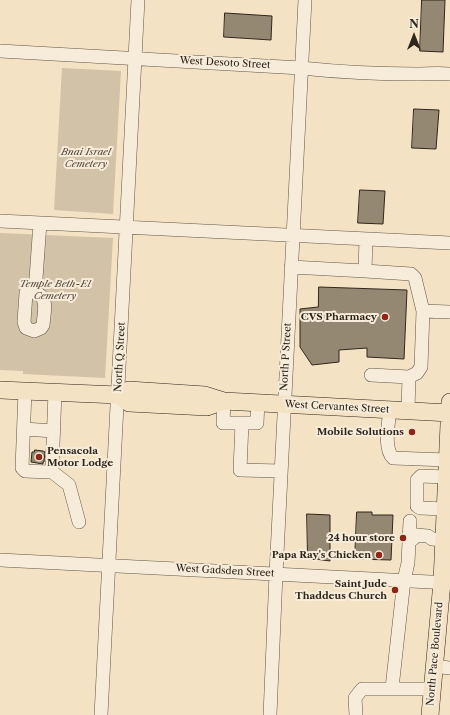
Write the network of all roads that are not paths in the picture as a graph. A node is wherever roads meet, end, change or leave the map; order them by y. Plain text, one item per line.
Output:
1 (138, 0) edge
2 (305, 0) edge
3 (0, 51) edge
4 (135, 58) junction
5 (301, 68) junction
6 (450, 74) edge
7 (0, 221) edge
8 (40, 223) junction
9 (126, 227) junction
10 (293, 235) junction
11 (366, 239) junction
12 (450, 243) edge
13 (291, 267) junction
14 (365, 270) junction
15 (35, 292) dead end
16 (424, 311) junction
17 (450, 312) edge
18 (371, 375) dead end
19 (409, 377) junction
20 (0, 390) edge
21 (25, 391) junction
22 (56, 392) junction
23 (118, 395) junction
24 (224, 401) junction
25 (258, 402) junction
26 (284, 404) junction
27 (390, 409) junction
28 (450, 409) edge
29 (408, 410) junction
30 (242, 423) junction
31 (24, 429) junction
32 (54, 431) junction
33 (447, 460) junction
34 (51, 471) junction
35 (281, 471) junction
36 (446, 477) junction
37 (445, 509) junction
38 (410, 521) dead end
39 (79, 522) dead end
40 (411, 539) junction
41 (442, 543) edge
42 (0, 560) edge
43 (109, 565) junction
44 (276, 574) junction
45 (404, 580) junction
46 (446, 582) edge
47 (444, 631) edge
48 (442, 667) edge
49 (392, 688) junction
50 (432, 689) junction
51 (102, 715) edge
52 (270, 715) edge
53 (356, 715) edge
54 (430, 715) edge

1 - 4 street, North Q Street
2 - 5 street, North P Street
3 - 4 street, West Desoto Street
4 - 5 street, West Desoto Street
4 - 9 street, North Q Street
5 - 6 street, West Desoto Street
5 - 10 street, North P Street
7 - 8 street
8 - 9 street
8 - 15 street
9 - 10 street
9 - 23 street, North Q Street
10 - 11 street
10 - 13 street, North P Street
11 - 12 street
11 - 14 street
13 - 14 street
13 - 26 street, North P Street
14 - 16 street
16 - 17 street
16 - 19 street
18 - 19 street
19 - 29 street
20 - 21 main road, West Cervantes Street
21 - 22 main road, West Cervantes Street
21 - 31 street
22 - 23 main road, West Cervantes Street
22 - 32 street
23 - 24 main road, West Cervantes Street
23 - 43 street, North Q Street
24 - 25 main road, West Cervantes Street
24 - 30 street
25 - 26 main road, West Cervantes Street
25 - 30 street
26 - 27 main road, West Cervantes Street
26 - 35 street, North P Street
27 - 29 main road, West Cervantes Street
27 - 33 street
28 - 29 main road, West Cervantes Street
28 - 33 main road, North Pace Boulevard
30 - 35 street
31 - 32 street
31 - 34 street
32 - 34 street
33 - 36 main road, North Pace Boulevard
34 - 39 street
35 - 44 street, North P Street
36 - 37 main road, North Pace Boulevard
36 - 37 street
37 - 41 main road, North Pace Boulevard
38 - 40 street
40 - 41 street
40 - 45 street
41 - 46 main road, North Pace Boulevard
42 - 43 street, West Gadsden Street
43 - 44 street, West Gadsden Street
43 - 51 street, North Q Street
44 - 45 street, West Gadsden Street
44 - 52 street, North P Street
45 - 46 street, West Gadsden Street
45 - 49 street
46 - 47 main road, North Pace Boulevard
47 - 48 main road, North Pace Boulevard
48 - 50 main road, North Pace Boulevard
49 - 50 street
49 - 53 street
50 - 54 main road, North Pace Boulevard

